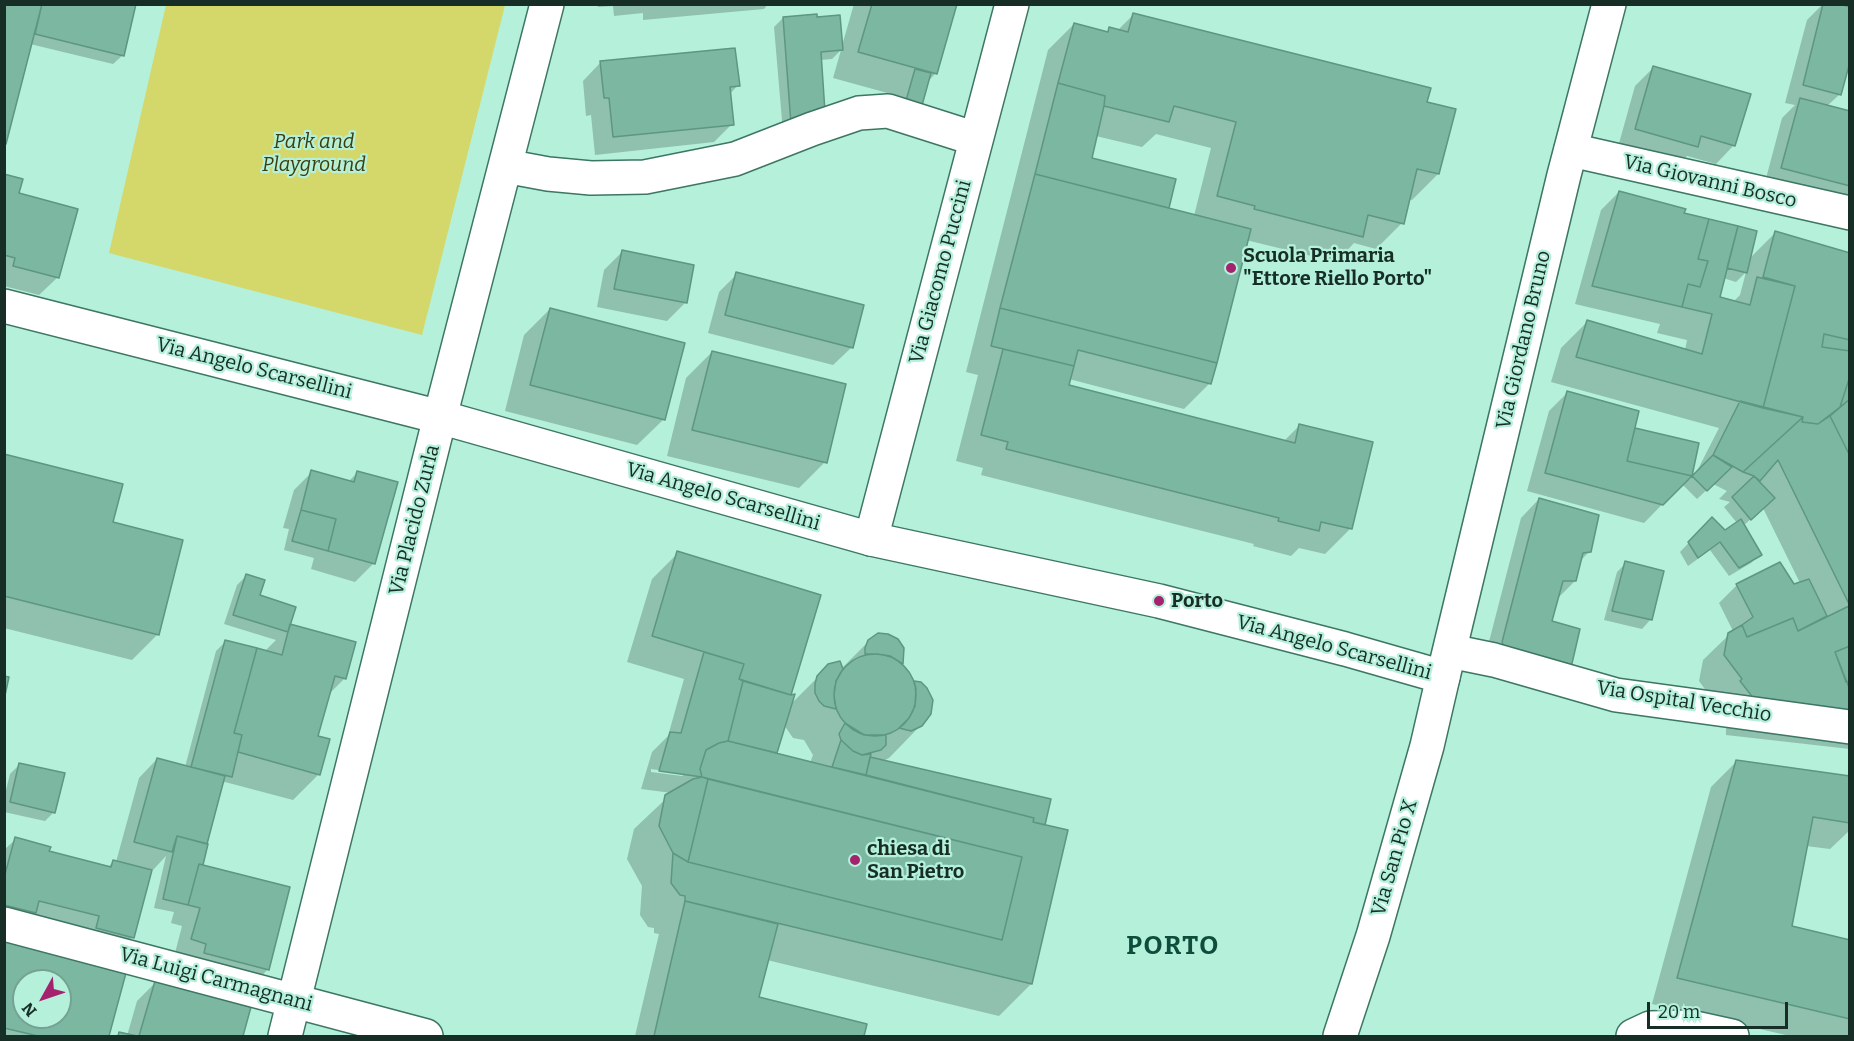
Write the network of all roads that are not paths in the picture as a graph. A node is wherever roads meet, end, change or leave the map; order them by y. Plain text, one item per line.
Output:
1 (546, 4) edge
2 (1012, 4) edge
3 (1609, 4) edge
4 (975, 139) junction
5 (1571, 150) junction
6 (505, 166) junction
7 (1850, 213) edge
8 (4, 306) edge
9 (440, 417) junction
10 (871, 539) junction
11 (1447, 664) junction
12 (1850, 727) edge
13 (4, 924) edge
14 (294, 1000) junction
15 (285, 1036) edge
16 (426, 1036) edge
17 (1340, 1036) edge
18 (1633, 1036) edge
19 (1732, 1036) edge

1 - 6 street, Via Placido Zurla
2 - 4 street, Via Giacomo Puccini
3 - 5 street, Via Giordano Bruno
4 - 6 street
4 - 10 street, Via Giacomo Puccini
5 - 7 street, Via Giovanni Bosco
5 - 11 street, Via Giordano Bruno
6 - 9 street, Via Placido Zurla
8 - 9 street, Via Angelo Scarsellini
9 - 10 street, Via Angelo Scarsellini
9 - 14 street, Via Placido Zurla
10 - 11 street, Via Angelo Scarsellini
11 - 12 street, Via Ospital Vecchio
11 - 17 street, Via San Pio X
13 - 14 street, Via Luigi Carmagnani
14 - 15 street, Via Placido Zurla
14 - 16 street, Via Luigi Carmagnani
18 - 19 street

